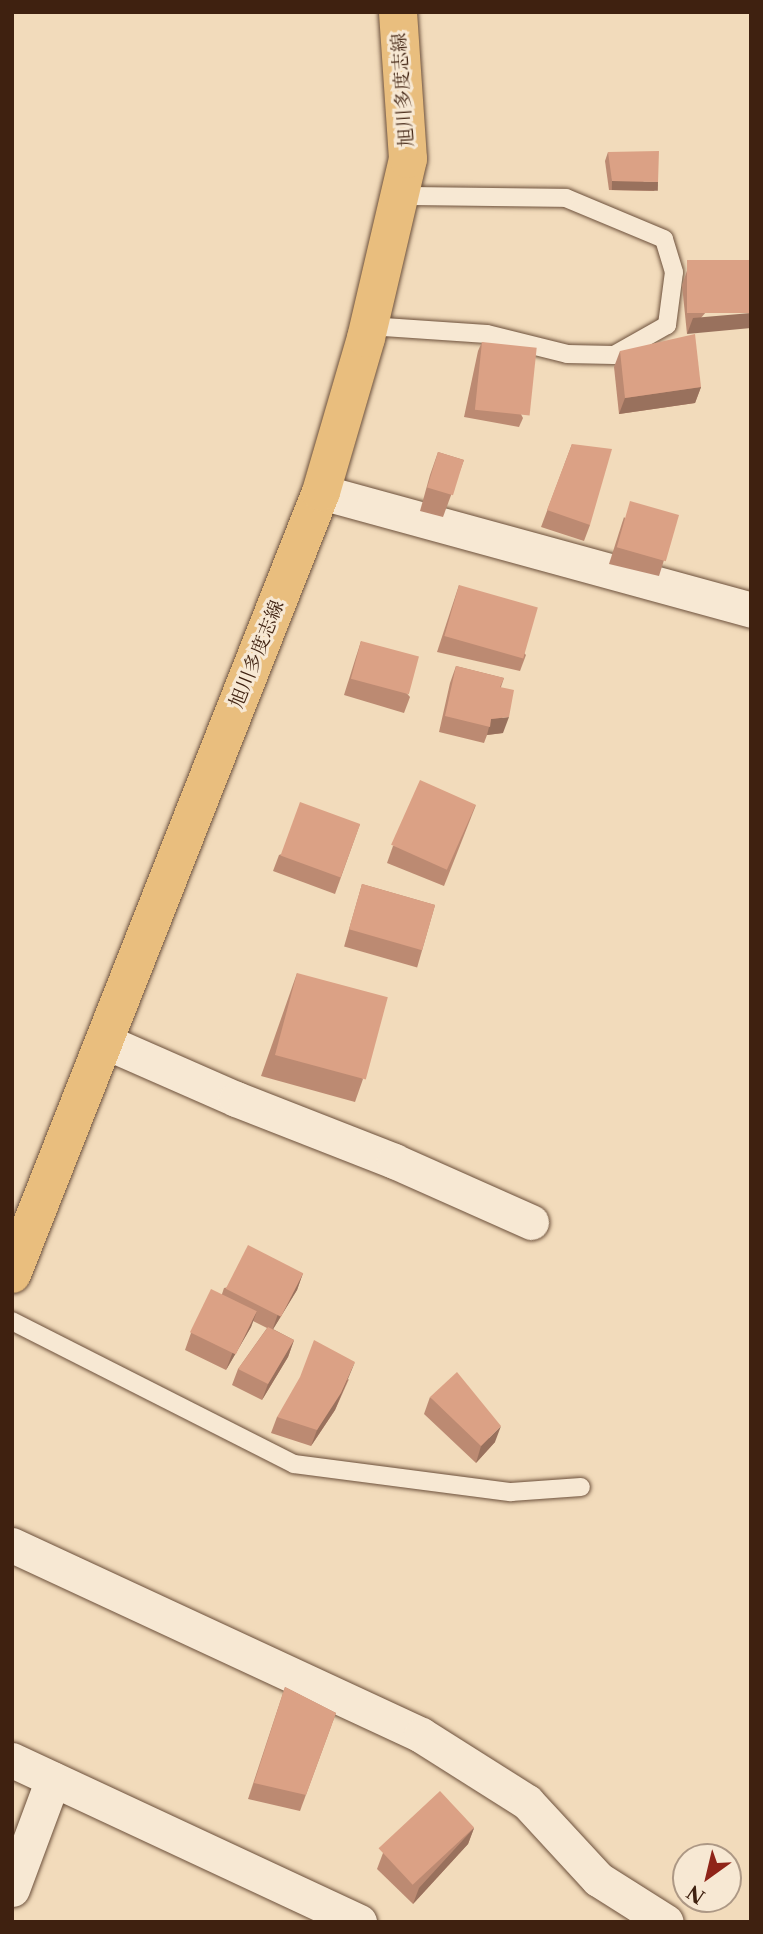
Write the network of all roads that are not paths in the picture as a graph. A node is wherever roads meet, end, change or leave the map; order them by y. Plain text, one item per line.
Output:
1 (398, 12) edge
2 (399, 196) junction
3 (369, 326) junction
4 (321, 492) junction
5 (751, 610) edge
6 (104, 1041) junction
7 (531, 1222) dead end
8 (12, 1274) edge
9 (12, 1321) edge
10 (581, 1487) dead end
11 (12, 1545) edge
12 (12, 1760) edge
13 (53, 1779) junction
14 (12, 1889) edge
15 (359, 1922) edge
16 (666, 1922) edge

1 - 2 main road, 旭川多度志線
2 - 3 main road, 旭川多度志線
2 - 3 lane
3 - 4 main road, 旭川多度志線
4 - 5 street
4 - 6 main road, 旭川多度志線
6 - 7 street
6 - 8 main road, 旭川多度志線
9 - 10 lane
11 - 16 street
12 - 13 street
13 - 14 street
13 - 15 street

